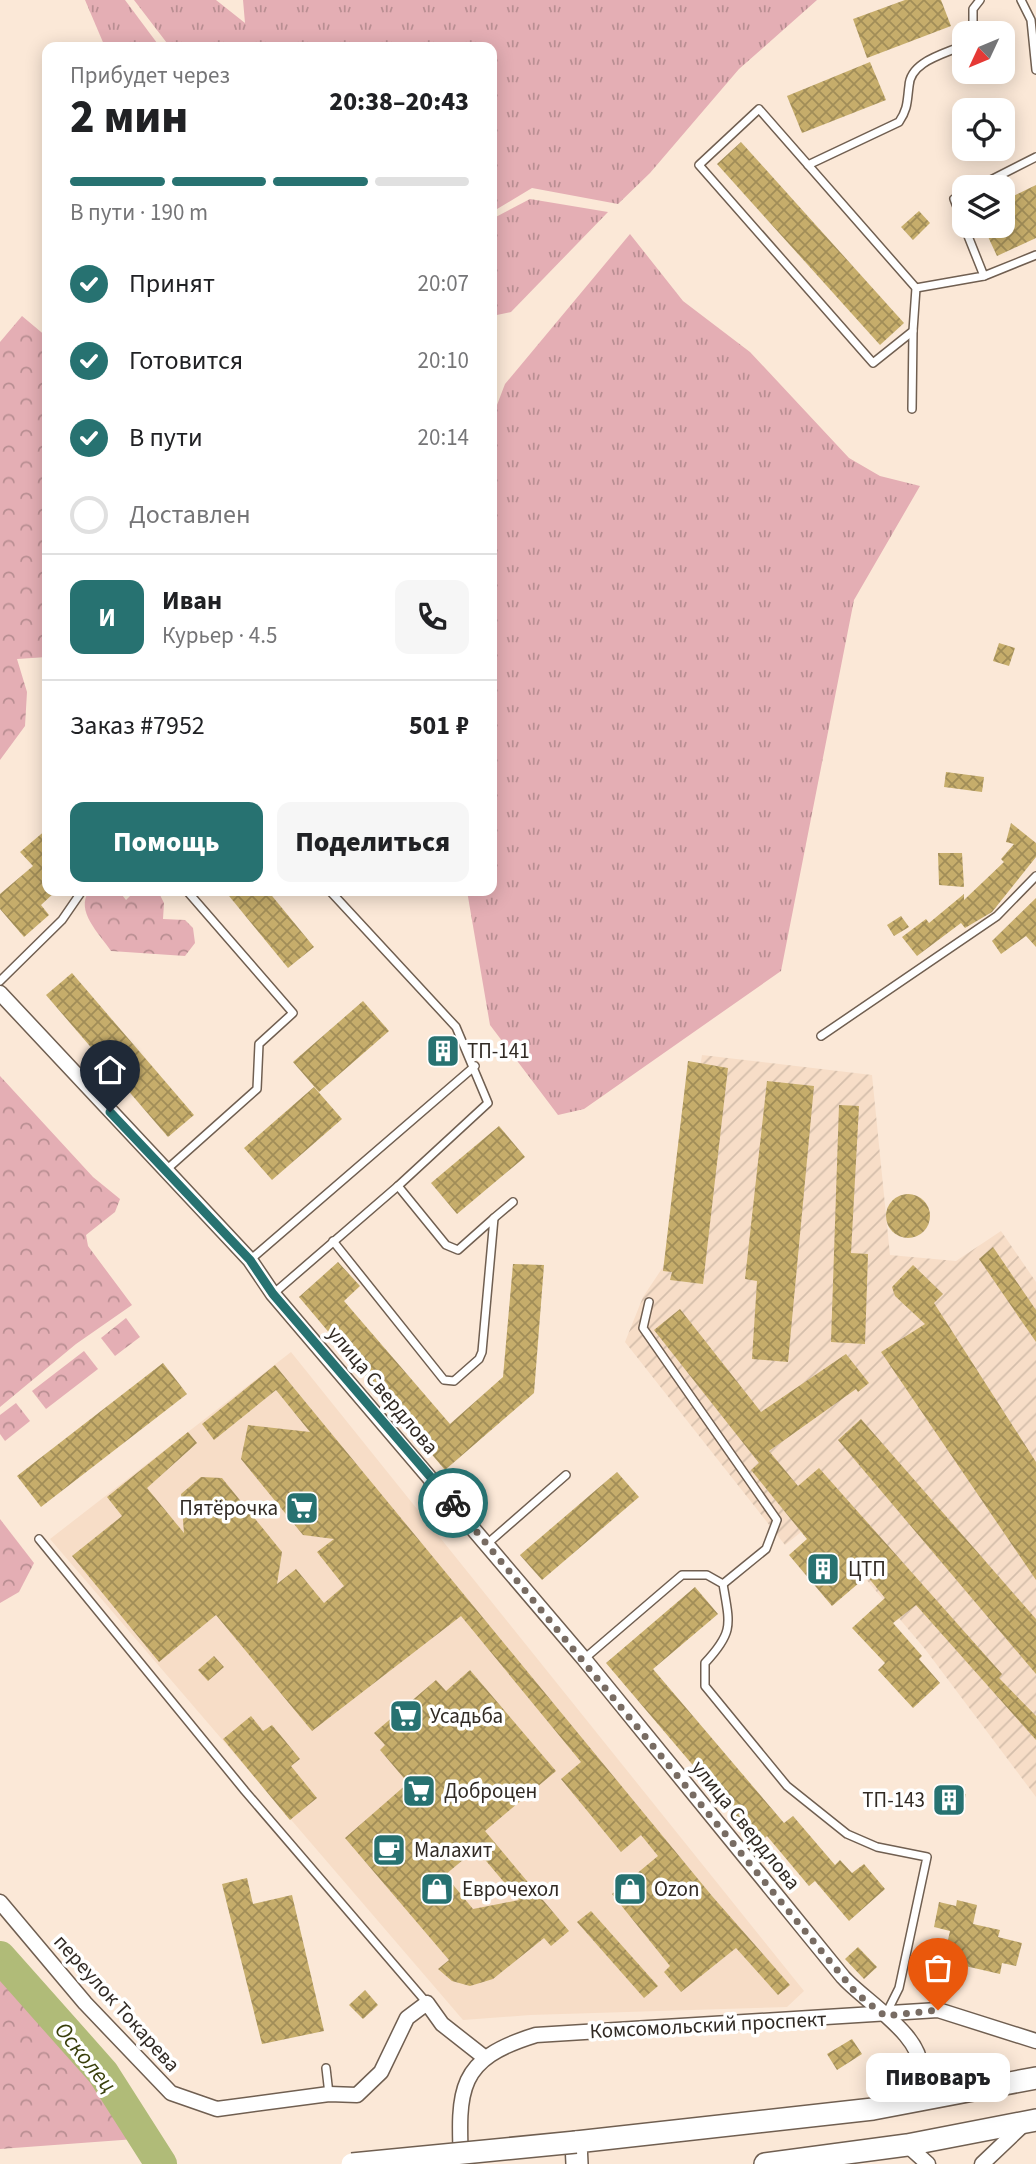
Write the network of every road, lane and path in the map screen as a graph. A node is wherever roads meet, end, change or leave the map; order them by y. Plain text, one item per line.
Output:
1 (980, 0) edge
2 (1021, 0) edge
3 (972, 21) edge
4 (952, 50) edge
5 (1036, 70) edge
6 (1036, 157) edge
7 (808, 165) junction
8 (1001, 175) edge
9 (969, 238) edge
10 (1036, 255) edge
11 (984, 276) junction
12 (916, 288) junction
13 (913, 331) junction
14 (912, 409) dead end
15 (1036, 876) edge
16 (79, 896) edge
17 (191, 896) edge
18 (335, 896) edge
19 (0, 981) edge
20 (0, 993) edge
21 (821, 1036) dead end
22 (475, 1066) junction
23 (165, 1171) junction
24 (398, 1186) junction
25 (513, 1202) dead end
26 (494, 1218) junction
27 (333, 1241) junction
28 (250, 1260) junction
29 (273, 1294) junction
30 (649, 1302) dead end
31 (566, 1475) dead end
32 (39, 1539) dead end
33 (487, 1544) junction
34 (723, 1584) junction
35 (584, 1659) junction
36 (0, 1902) edge
37 (427, 2003) junction
38 (885, 2016) junction
39 (1036, 2041) edge
40 (484, 2057) junction
41 (326, 2068) dead end
42 (1036, 2078) edge
43 (329, 2094) junction
44 (886, 2107) junction
45 (1030, 2121) edge
46 (576, 2142) junction
47 (907, 2145) junction
48 (352, 2164) edge
49 (461, 2164) edge
50 (577, 2164) edge
51 (765, 2164) edge
52 (928, 2164) edge
53 (982, 2164) edge

1 - 3 lane
2 - 5 lane
4 - 7 lane
6 - 8 lane
7 - 12 lane
7 - 13 lane
9 - 11 lane
10 - 11 lane
11 - 12 lane
12 - 13 lane
13 - 14 lane
15 - 21 lane
16 - 19 lane
17 - 23 lane
18 - 22 lane
20 - 23 street, улица Свердлова
22 - 24 lane
22 - 28 lane
23 - 28 street, улица Свердлова
24 - 26 lane
24 - 27 lane
25 - 26 lane
26 - 27 lane
27 - 29 lane
28 - 29 street, улица Свердлова
29 - 33 street, улица Свердлова
30 - 34 lane
31 - 33 lane
32 - 37 lane
33 - 35 street, улица Свердлова
34 - 35 lane
34 - 38 lane
35 - 38 street, улица Свердлова
36 - 43 street, переулок Токарева
37 - 40 street
37 - 43 street, переулок Токарева
38 - 39 street, Комсомольский проспект
38 - 40 street, Комсомольский проспект
38 - 44 street, улица Свердлова
40 - 49 street
41 - 43 lane
42 - 44 main road
44 - 46 main road
45 - 47 main road
45 - 53 street
46 - 48 main road, bridge
46 - 50 main road
47 - 51 main road
47 - 52 street

